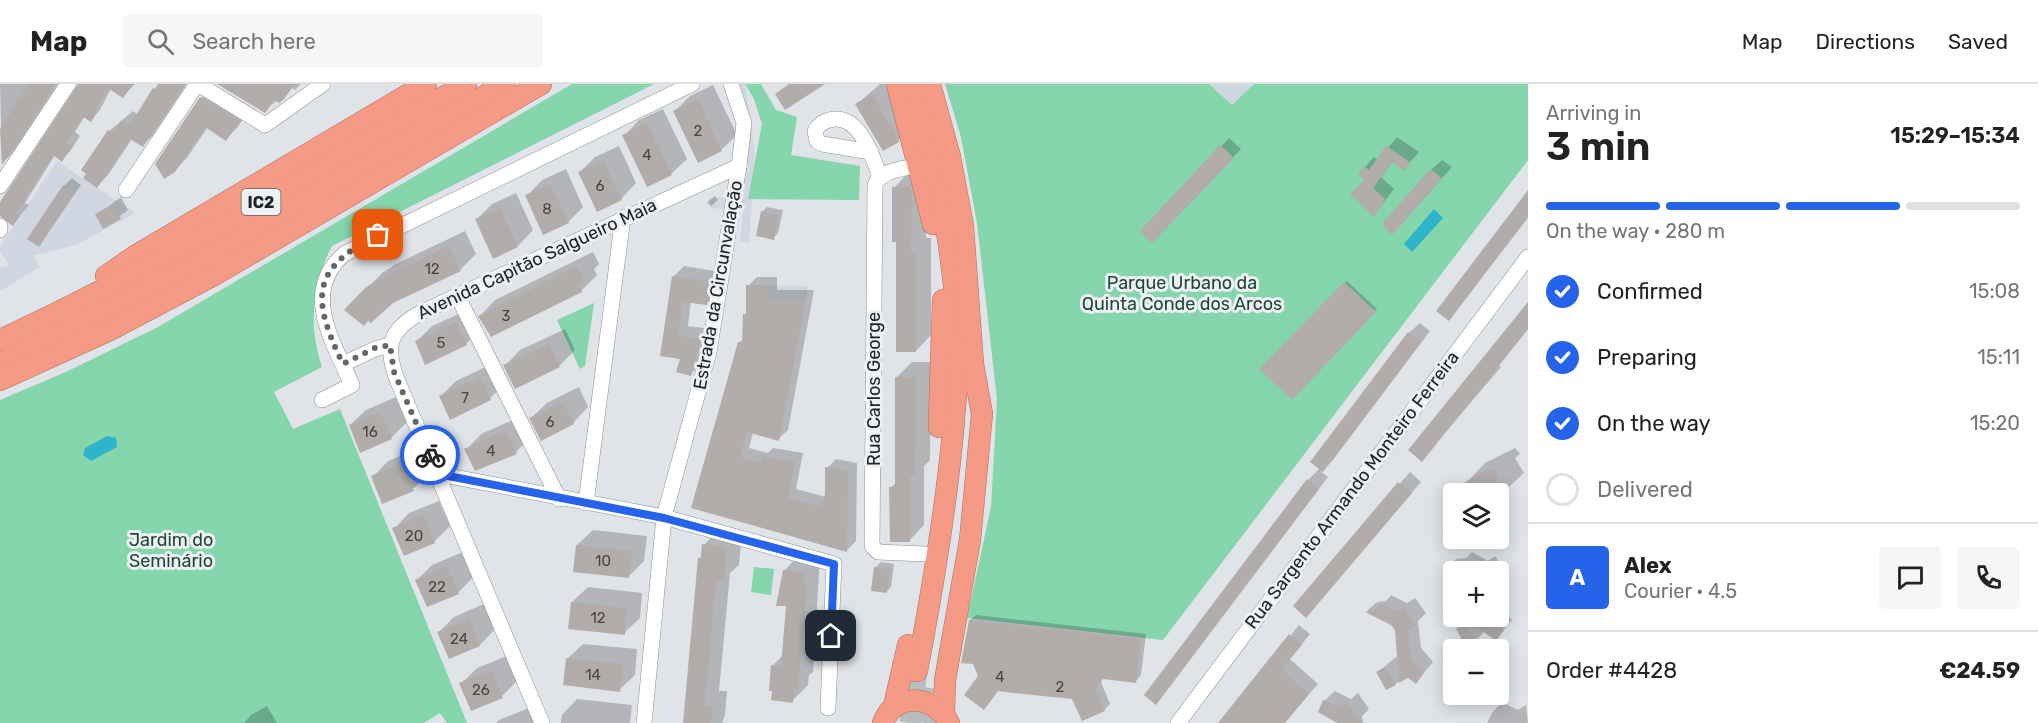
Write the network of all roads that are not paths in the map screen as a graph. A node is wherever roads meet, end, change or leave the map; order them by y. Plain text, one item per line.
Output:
1 (68, 84) edge
2 (198, 84) edge
3 (323, 84) edge
4 (426, 84) edge
5 (466, 84) edge
6 (505, 84) edge
7 (541, 84) edge
8 (692, 84) edge
9 (730, 84) edge
10 (897, 84) edge
11 (914, 84) edge
12 (930, 84) edge
13 (871, 152) dead end
14 (927, 161) junction
15 (739, 166) junction
16 (880, 177) junction
17 (2, 180) edge
18 (126, 190) dead end
19 (623, 217) junction
20 (1528, 257) edge
21 (457, 295) junction
22 (943, 299) junction
23 (53, 316) junction
24 (0, 340) edge
25 (390, 345) junction
26 (0, 363) edge
27 (343, 364) junction
28 (974, 364) junction
29 (0, 380) edge
30 (322, 400) dead end
31 (954, 409) junction
32 (438, 474) junction
33 (559, 499) junction
34 (586, 503) junction
35 (664, 518) junction
36 (925, 554) junction
37 (828, 708) dead end
38 (889, 715) edge
39 (946, 718) edge
40 (542, 723) edge
41 (644, 723) edge
42 (1178, 723) edge

1 - 17 street
2 - 3 street
2 - 18 street
4 - 23 highway
5 - 23 highway, IC2
6 - 26 highway, IC2
7 - 29 highway
8 - 27 street
9 - 15 street, Estrada da Circunvalação
10 - 14 highway
11 - 14 highway
12 - 28 highway
13 - 16 street
14 - 16 street
14 - 22 highway
14 - 31 highway
15 - 19 street, Avenida Capitão Salgueiro Maia
15 - 35 street, Estrada da Circunvalação
16 - 36 street, Rua Carlos George
19 - 21 street, Avenida Capitão Salgueiro Maia
19 - 34 street
20 - 42 street, Rua Sargento Armando Monteiro Ferreira
21 - 25 street, Avenida Capitão Salgueiro Maia
21 - 33 street
22 - 31 highway
22 - 36 highway
23 - 24 highway, IC2
25 - 27 street
25 - 32 street
27 - 30 street
28 - 31 highway
28 - 39 highway
32 - 33 street
32 - 40 street
33 - 34 street
34 - 35 street
35 - 37 street
35 - 41 street, Estrada da Circunvalação
36 - 38 highway
38 - 39 highway

